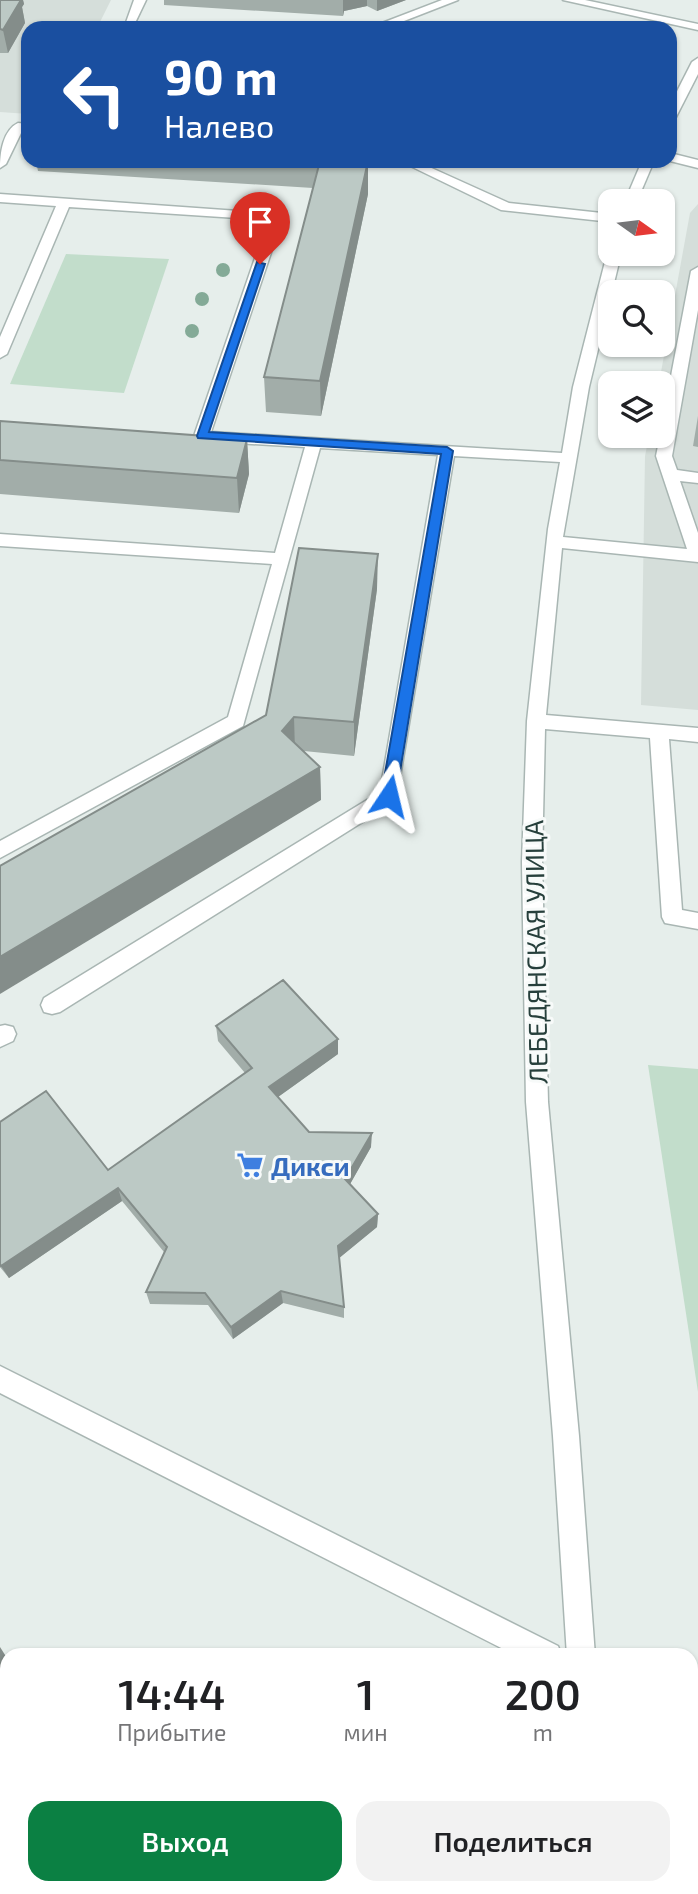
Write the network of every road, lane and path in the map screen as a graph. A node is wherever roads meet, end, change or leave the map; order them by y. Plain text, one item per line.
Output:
1 (140, 0) edge
2 (452, 0) edge
3 (569, 0) edge
4 (130, 21) edge
5 (394, 21) edge
6 (669, 21) edge
7 (677, 23) edge
8 (698, 27) edge
9 (698, 62) edge
10 (677, 103) edge
11 (21, 127) edge
12 (677, 160) edge
13 (0, 164) edge
14 (698, 164) edge
15 (422, 168) edge
16 (645, 168) edge
17 (636, 189) edge
18 (0, 198) edge
19 (64, 203) junction
20 (598, 217) edge
21 (611, 266) edge
22 (698, 271) edge
23 (0, 354) edge
24 (314, 443) junction
25 (447, 451) junction
26 (568, 458) junction
27 (670, 474) junction
28 (698, 478) edge
29 (0, 540) edge
30 (555, 542) junction
31 (697, 555) edge
32 (280, 559) junction
33 (536, 722) junction
34 (659, 732) junction
35 (698, 735) edge
36 (0, 850) edge
37 (698, 921) edge
38 (51, 1005) dead end
39 (0, 1379) edge
40 (532, 1648) edge
41 (580, 1648) edge

1 - 4 street
2 - 5 street
3 - 6 street
7 - 8 street
9 - 10 street
11 - 13 street
12 - 14 street
15 - 20 street
16 - 17 street
18 - 19 street
19 - 23 street
19 - 24 street
21 - 26 street, ЛЕБЕДЯНСКАЯ УЛИЦА
22 - 27 street
24 - 25 street
24 - 32 street
25 - 26 street
25 - 38 street
26 - 30 street, ЛЕБЕДЯНСКАЯ УЛИЦА
27 - 28 street
27 - 31 street
29 - 32 street
30 - 31 street
30 - 33 street, ЛЕБЕДЯНСКАЯ УЛИЦА
32 - 36 street
33 - 34 street
33 - 41 street, ЛЕБЕДЯНСКАЯ УЛИЦА
34 - 35 street
34 - 37 street
39 - 40 street

